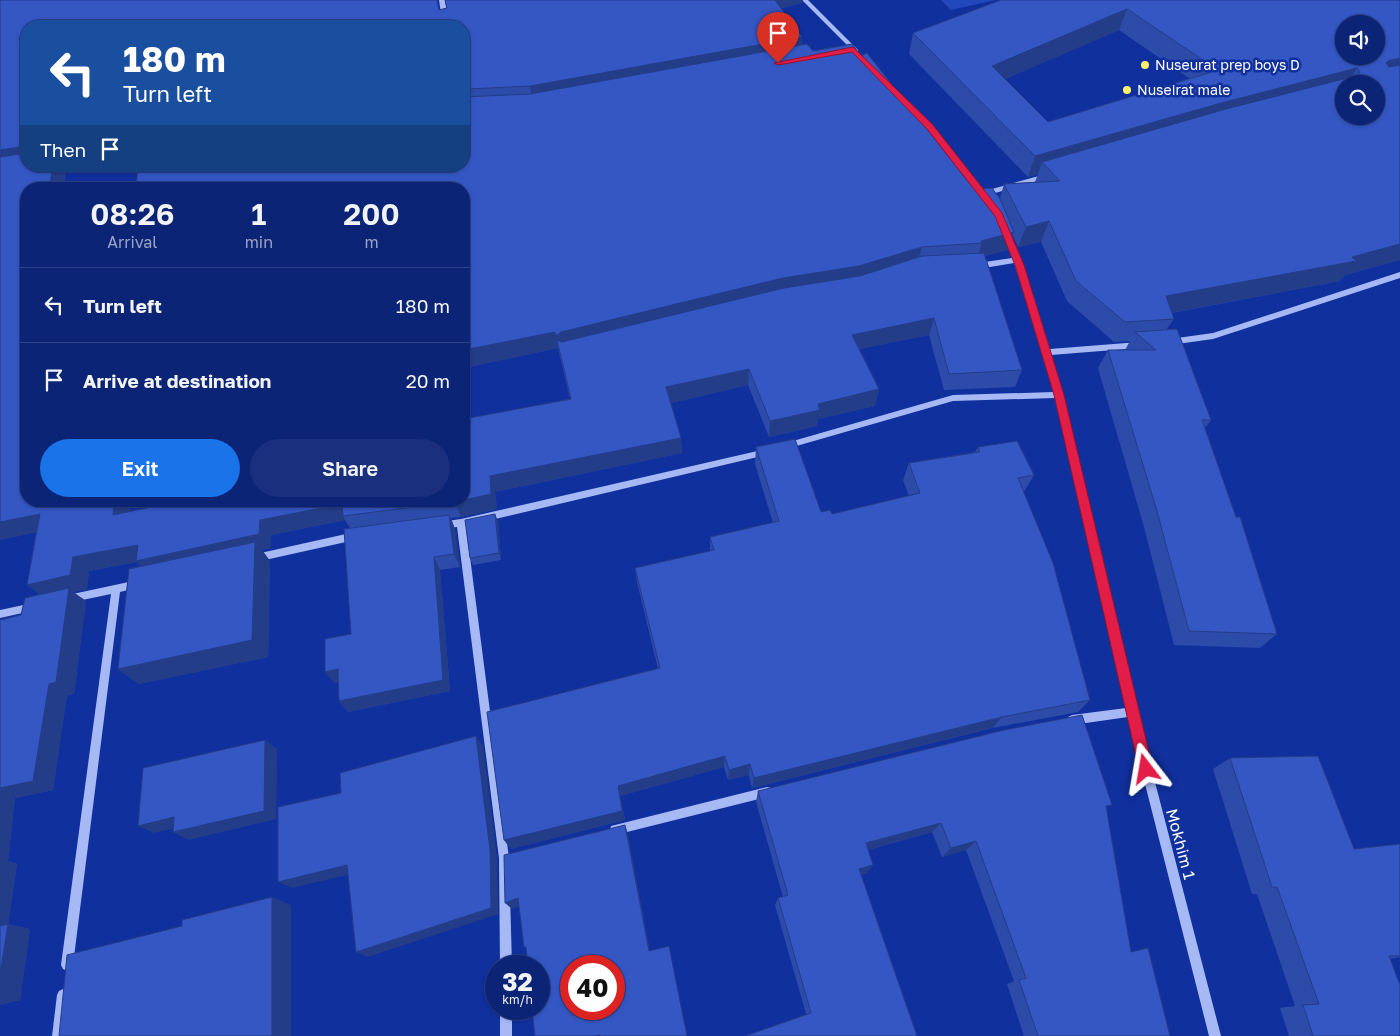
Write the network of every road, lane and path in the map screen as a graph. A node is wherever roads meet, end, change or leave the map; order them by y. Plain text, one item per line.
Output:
1 (442, 0) edge
2 (805, 0) edge
3 (445, 20) edge
4 (853, 49) junction
5 (844, 51) edge
6 (860, 56) edge
7 (888, 84) edge
8 (477, 110) edge
9 (470, 111) edge
10 (1050, 174) edge
11 (984, 194) junction
12 (994, 208) edge
13 (1003, 224) edge
14 (1017, 260) junction
15 (967, 267) edge
16 (1400, 275) edge
17 (1165, 343) edge
18 (1145, 344) edge
19 (1047, 352) junction
20 (1059, 395) junction
21 (461, 523) junction
22 (433, 526) edge
23 (368, 533) edge
24 (242, 561) edge
25 (145, 582) edge
26 (116, 588) junction
27 (58, 601) edge
28 (39, 605) edge
29 (0, 614) edge
30 (1131, 712) junction
31 (1056, 723) edge
32 (782, 788) edge
33 (600, 834) edge
34 (506, 955) edge
35 (506, 1020) edge
36 (58, 1036) edge
37 (506, 1036) edge
38 (1215, 1036) edge

1 - 3 street
2 - 4 street
4 - 5 street
4 - 6 street
7 - 11 street
8 - 9 street
10 - 11 street
11 - 12 street
13 - 14 street, Mokhim 1
14 - 15 street
14 - 19 street, Mokhim 1
16 - 17 street
18 - 19 street
19 - 20 street, Mokhim 1
20 - 21 street
20 - 30 street, Mokhim 1
21 - 22 street
21 - 34 street
23 - 24 street
25 - 26 street
26 - 27 street
26 - 36 street
28 - 29 street
30 - 31 street
30 - 38 street, Mokhim 1
32 - 33 street
35 - 37 street

